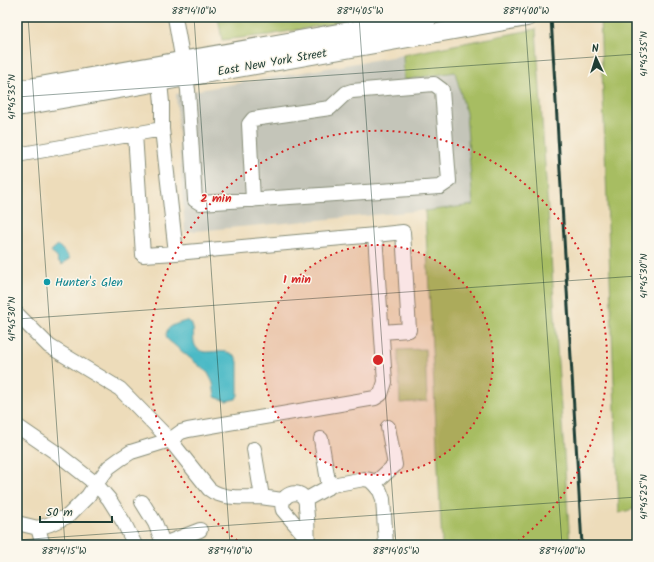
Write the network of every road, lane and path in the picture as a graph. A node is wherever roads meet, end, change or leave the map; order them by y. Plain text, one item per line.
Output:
1 (175, 17) edge
2 (429, 17) edge
3 (527, 17) edge
4 (184, 69) junction
5 (160, 82) junction
6 (17, 90) edge
7 (17, 107) edge
8 (162, 130) junction
9 (135, 134) junction
10 (17, 155) edge
11 (253, 200) junction
12 (375, 235) junction
13 (176, 253) junction
14 (17, 314) edge
15 (382, 332) junction
16 (17, 426) edge
17 (388, 427) dead end
18 (321, 439) dead end
19 (170, 440) junction
20 (254, 449) dead end
21 (96, 484) junction
22 (374, 484) junction
23 (329, 487) junction
24 (262, 497) junction
25 (283, 500) junction
26 (305, 500) junction
27 (142, 502) dead end
28 (17, 523) edge
29 (38, 528) junction
30 (200, 530) dead end
31 (308, 541) edge
32 (44, 545) edge
33 (135, 545) edge
34 (163, 545) edge
35 (386, 545) edge

1 - 4 street
2 - 4 main road, East New York Street
3 - 4 main road, East New York Street
4 - 5 main road, East New York Street
4 - 6 main road, East New York Street
4 - 11 street
5 - 7 main road, East New York Street
5 - 8 street
8 - 9 street
8 - 13 street
9 - 10 street
9 - 13 street
11 - 11 street
12 - 13 street
12 - 15 street
12 - 15 street
14 - 19 street
15 - 19 street
16 - 21 street
17 - 22 street
18 - 23 street
19 - 21 street
19 - 24 street
20 - 24 street
21 - 29 street
21 - 33 street
22 - 23 street
22 - 35 street
23 - 26 street
24 - 25 street
25 - 26 street
25 - 31 street
26 - 31 street
27 - 34 street
28 - 29 street
29 - 32 street
30 - 34 street

